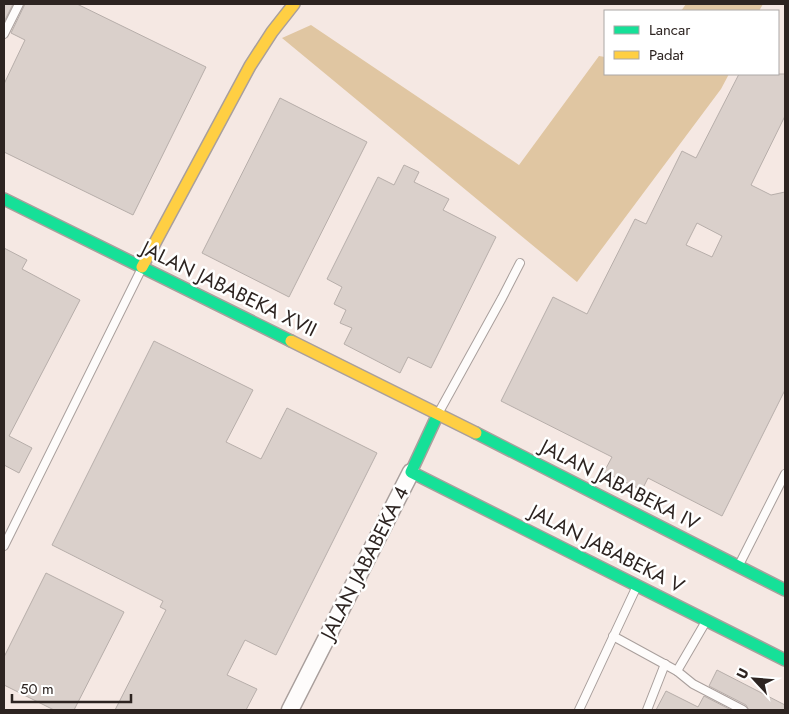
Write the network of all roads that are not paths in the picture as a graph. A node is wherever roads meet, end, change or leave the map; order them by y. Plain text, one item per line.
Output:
1 (19, 4) edge
2 (294, 4) edge
3 (4, 34) edge
4 (4, 199) edge
5 (520, 263) dead end
6 (142, 267) junction
7 (438, 414) junction
8 (411, 472) junction
9 (785, 474) edge
10 (7, 530) edge
11 (4, 546) edge
12 (738, 566) junction
13 (637, 586) junction
14 (785, 590) edge
15 (707, 621) junction
16 (613, 636) junction
17 (785, 660) edge
18 (665, 664) junction
19 (677, 671) junction
20 (290, 710) edge
21 (578, 710) edge
22 (647, 710) edge
23 (743, 710) edge

1 - 3 lane
2 - 6 street
4 - 6 street, JALAN JABABEKA XVII
5 - 7 lane
6 - 7 street, JALAN JABABEKA XVII
6 - 10 lane
7 - 8 street, JALAN JABABEKA 4
7 - 12 street, JALAN JABABEKA IV
8 - 13 street, JALAN JABABEKA V
8 - 20 street, JALAN JABABEKA 4
9 - 12 lane
10 - 11 lane
12 - 14 street, JALAN JABABEKA IV
13 - 15 street, JALAN JABABEKA V
13 - 16 lane
15 - 17 street, JALAN JABABEKA V
15 - 19 lane
16 - 18 lane
16 - 21 lane
18 - 19 lane
18 - 22 lane
19 - 23 lane

